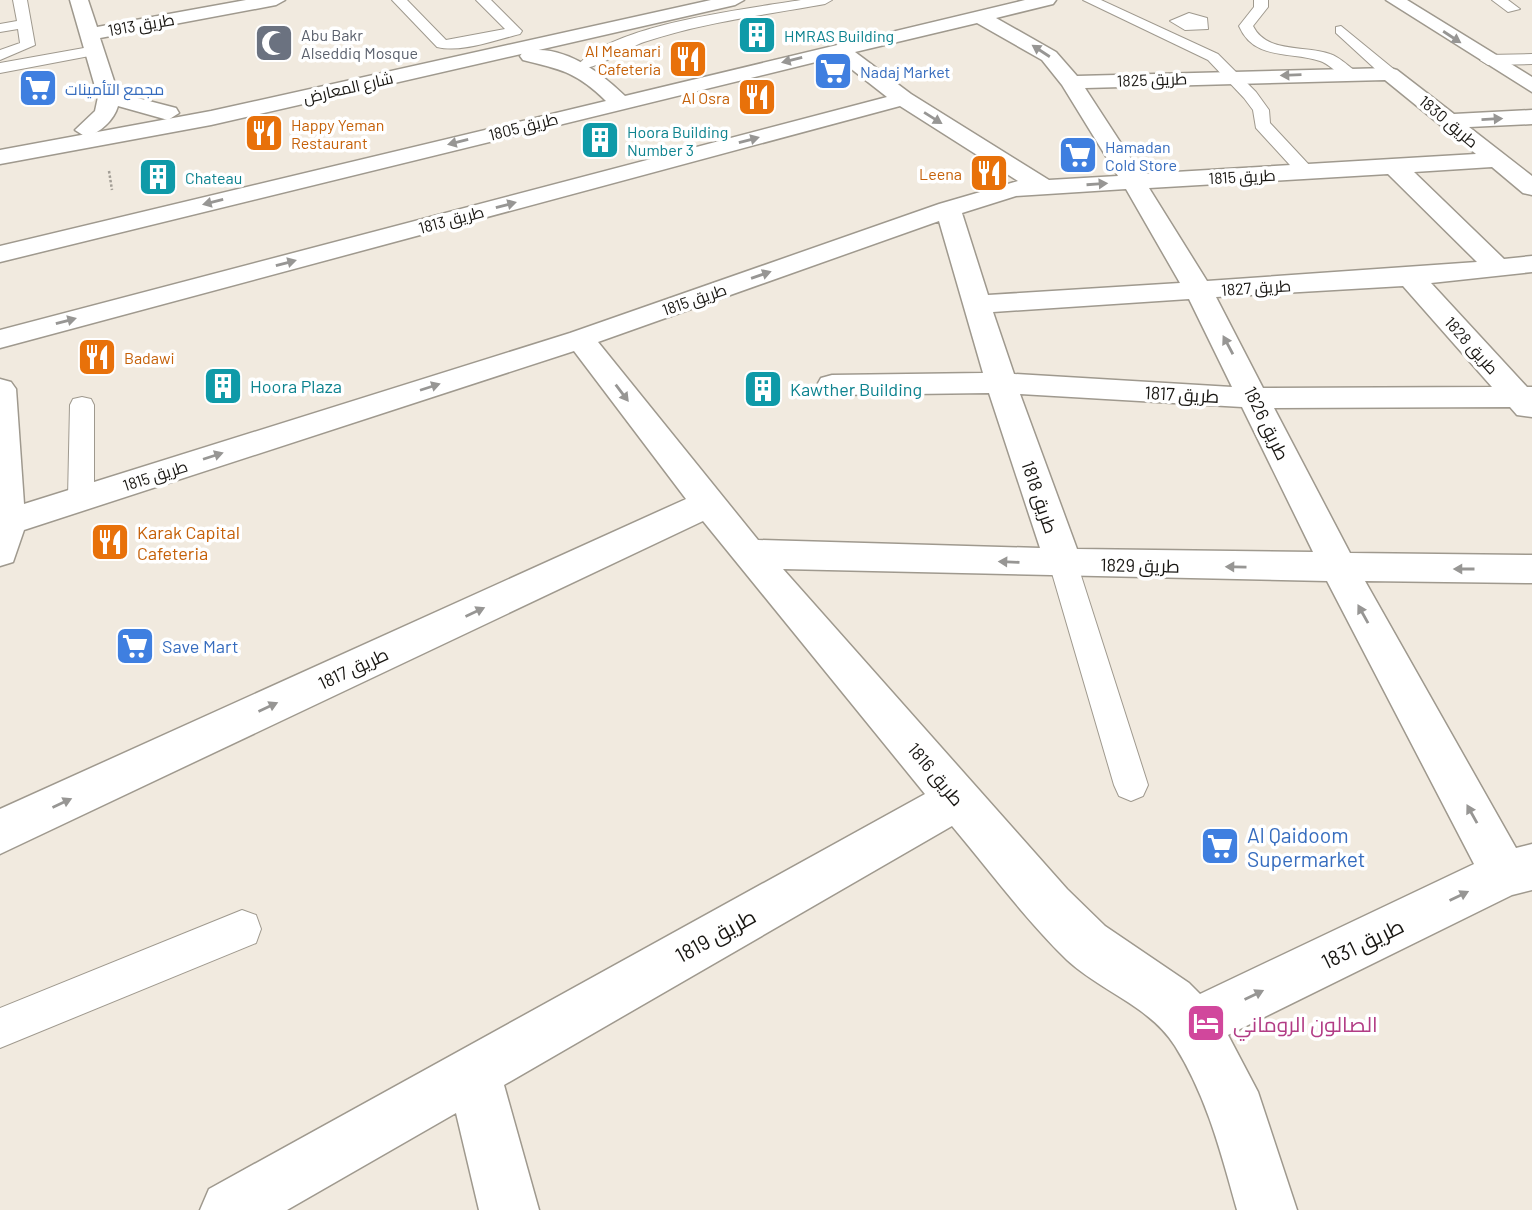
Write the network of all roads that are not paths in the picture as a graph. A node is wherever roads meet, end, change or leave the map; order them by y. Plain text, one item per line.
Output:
1 (79, 0) edge
2 (276, 0) edge
3 (400, 0) edge
4 (482, 0) edge
5 (681, 0) edge
6 (735, 0) edge
7 (825, 0) edge
8 (1047, 0) edge
9 (1090, 0) edge
10 (1261, 0) edge
11 (1395, 0) edge
12 (1499, 0) edge
13 (17, 2) edge
14 (1513, 9) dead end
15 (977, 15) junction
16 (629, 23) junction
17 (24, 24) junction
18 (1214, 27) dead end
19 (0, 28) edge
20 (1341, 30) dead end
21 (1247, 31) junction
22 (92, 42) junction
23 (838, 49) junction
24 (0, 55) edge
25 (1532, 59) edge
26 (587, 60) junction
27 (1488, 60) junction
28 (0, 68) edge
29 (1354, 73) junction
30 (1390, 74) junction
31 (1233, 76) junction
32 (1071, 82) junction
33 (1532, 86) edge
34 (109, 97) junction
35 (903, 99) junction
36 (619, 102) junction
37 (168, 113) junction
38 (1532, 117) edge
39 (1452, 121) junction
40 (86, 130) junction
41 (0, 149) edge
42 (0, 157) edge
43 (1495, 160) junction
44 (1396, 168) junction
45 (0, 173) edge
46 (1306, 173) junction
47 (1133, 181) junction
48 (1042, 186) junction
49 (1532, 188) edge
50 (948, 209) junction
51 (0, 254) edge
52 (1532, 264) edge
53 (1497, 267) junction
54 (1410, 277) junction
55 (1199, 291) junction
56 (979, 304) junction
57 (0, 339) edge
58 (580, 339) junction
59 (1001, 383) junction
60 (832, 385) dead end
61 (0, 389) edge
62 (1255, 398) junction
63 (1527, 402) edge
64 (82, 405) dead end
65 (81, 498) junction
66 (707, 504) junction
67 (4, 537) edge
68 (748, 554) junction
69 (1063, 563) junction
70 (1339, 568) junction
71 (1532, 569) edge
72 (1131, 785) dead end
73 (958, 799) junction
74 (0, 832) edge
75 (1518, 870) edge
76 (242, 929) dead end
77 (1193, 1025) junction
78 (0, 1028) edge
79 (473, 1072) junction
80 (230, 1210) edge
81 (509, 1210) edge
82 (1267, 1210) edge

1 - 22 street
2 - 22 street, طريق 1913
3 - 4 lane
5 - 37 street, شارع المعارض
6 - 16 street, شارع المعارض
7 - 26 lane
8 - 15 street, طريق 1805
9 - 31 lane
10 - 21 lane
11 -> 27 street
12 - 14 lane
13 - 17 lane
15 - 23 street, طريق 1805
32 -> 15 street, طريق 1826
16 - 26 street
16 - 42 street, شارع المعارض
17 - 19 lane
17 - 24 lane
18 - 21 lane
20 - 30 lane
21 - 29 lane
22 - 28 lane
22 - 34 street
23 - 35 street
23 -> 36 street, طريق 1805
25 - 27 lane
26 - 36 street
26 - 45 street
27 - 33 street
29 - 30 street
29 -> 31 street, طريق 1825
30 - 39 street, طريق 1830
31 - 32 street, طريق 1825
31 - 46 lane
32 - 47 street, طريق 1826
34 - 37 street
34 - 40 street
35 -> 48 street
57 -> 35 street, طريق 1813
36 -> 51 street, طريق 1805
37 - 40 street, شارع المعارض
39 -> 38 street
39 - 43 street, طريق 1830
40 - 41 street, شارع المعارض
43 - 44 street, طريق 1815
43 - 49 street, طريق 1830
44 - 46 street, طريق 1815
44 - 53 street
46 - 47 street, طريق 1815
48 -> 47 street, طريق 1815
47 - 55 street, طريق 1826
48 - 50 street, طريق 1815
50 - 56 street, طريق 1818
58 -> 50 street, طريق 1815
52 - 53 street, طريق 1827
53 - 54 street, طريق 1827
54 - 55 street, طريق 1827
54 - 63 street, طريق 1828
55 - 56 street, طريق 1827
62 -> 55 street, طريق 1826
56 - 59 street, طريق 1818
65 -> 58 street, طريق 1815
58 -> 66 street, طريق 1816
59 - 60 street, طريق 1817
59 - 62 street, طريق 1817
59 - 69 street, طريق 1818
61 - 67 street
62 - 63 street, طريق 1817
62 - 70 street, طريق 1826
64 - 65 lane
65 - 67 street, طريق 1815
66 - 68 street, طريق 1816
74 -> 66 street, طريق 1817
69 -> 68 street, طريق 1829
68 - 73 street, طريق 1816
70 -> 69 street, طريق 1829
69 - 72 lane, طريق 1818
71 -> 70 street, طريق 1829
75 -> 70 street, طريق 1826
73 - 77 street, طريق 1816
73 - 79 street, طريق 1819
77 -> 75 street, طريق 1831
76 - 78 lane
77 - 82 street, طريق 1816
79 - 80 street, طريق 1819
79 - 81 street

